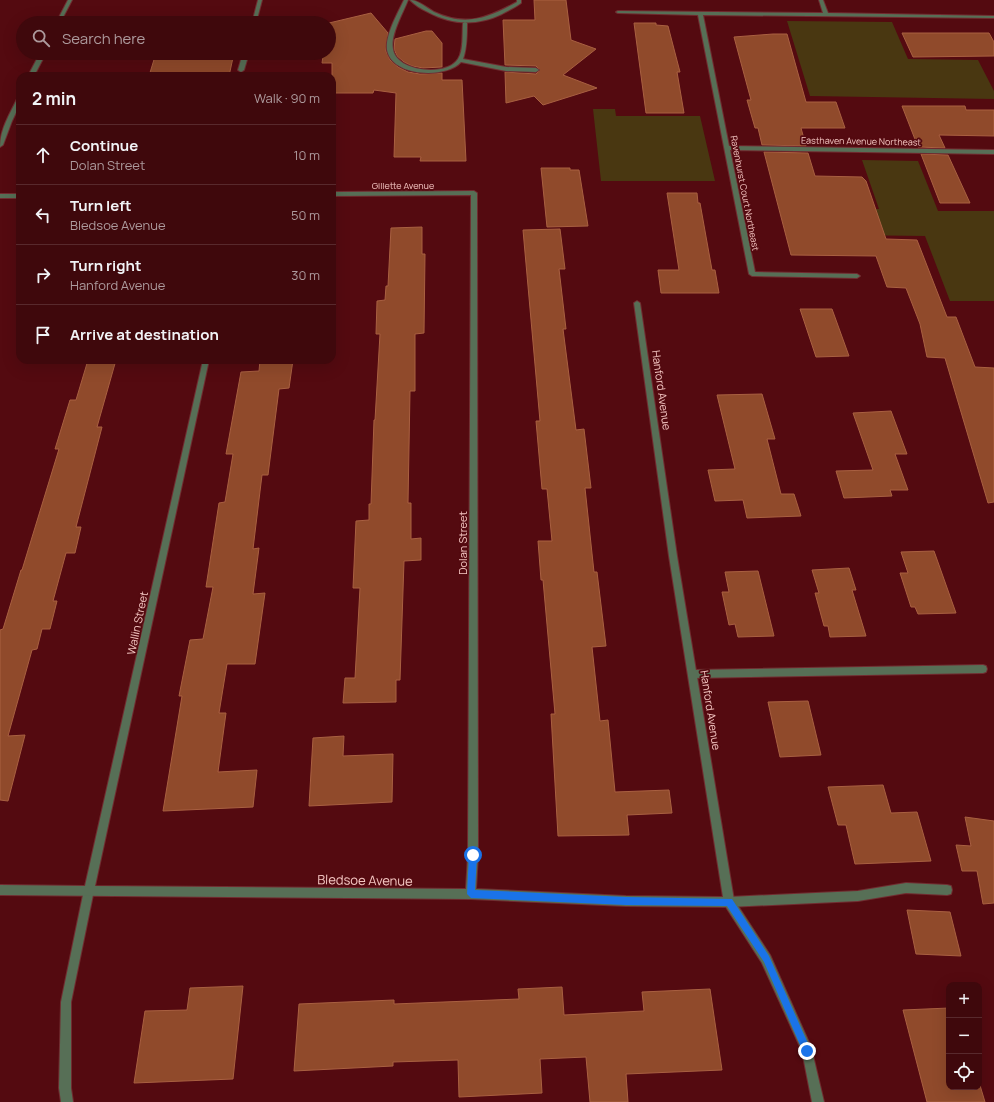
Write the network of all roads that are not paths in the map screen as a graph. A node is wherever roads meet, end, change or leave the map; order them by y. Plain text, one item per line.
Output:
1 (70, 0) edge
2 (260, 0) edge
3 (406, 0) edge
4 (412, 0) edge
5 (518, 0) edge
6 (821, 0) edge
7 (618, 12) dead end
8 (700, 13) junction
9 (826, 14) junction
10 (62, 16) edge
11 (256, 16) edge
12 (994, 17) edge
13 (465, 23) junction
14 (39, 60) edge
15 (244, 60) edge
16 (460, 60) junction
17 (241, 70) dead end
18 (536, 70) dead end
19 (33, 72) edge
20 (16, 106) edge
21 (0, 121) edge
22 (9, 121) junction
23 (0, 145) edge
24 (727, 148) junction
25 (994, 152) edge
26 (474, 193) joint
27 (336, 194) edge
28 (0, 196) edge
29 (16, 196) edge
30 (857, 276) dead end
31 (637, 304) dead end
32 (205, 364) edge
33 (983, 669) dead end
34 (693, 674) junction
35 (0, 890) edge
36 (89, 890) junction
37 (947, 890) dead end
38 (471, 894) junction
39 (730, 902) junction
40 (67, 1102) edge
41 (818, 1102) edge

1 - 10 street
2 - 11 street
3 - 16 street
4 - 13 street
5 - 13 street
6 - 9 street
7 - 8 street
8 - 9 street
8 - 24 street, Ravenhurst Court Northeast
9 - 12 street
13 - 16 street
14 - 19 street
15 - 17 street
16 - 18 street
20 - 22 street
21 - 22 street
22 - 23 street
24 - 25 street, Easthaven Avenue Northeast
24 - 30 street, Ravenhurst Court Northeast
26 - 27 street, Gillette Avenue
26 - 38 street, Dolan Street
28 - 29 street
31 - 34 street, Hanford Avenue
32 - 36 street, Wallin Street
33 - 34 street
34 - 39 street, Hanford Avenue
35 - 36 street, Bledsoe Avenue
36 - 38 street, Bledsoe Avenue
36 - 40 street, Wallin Street
37 - 39 street, Bledsoe Avenue
38 - 39 street, Bledsoe Avenue
39 - 41 street, Hanford Avenue

